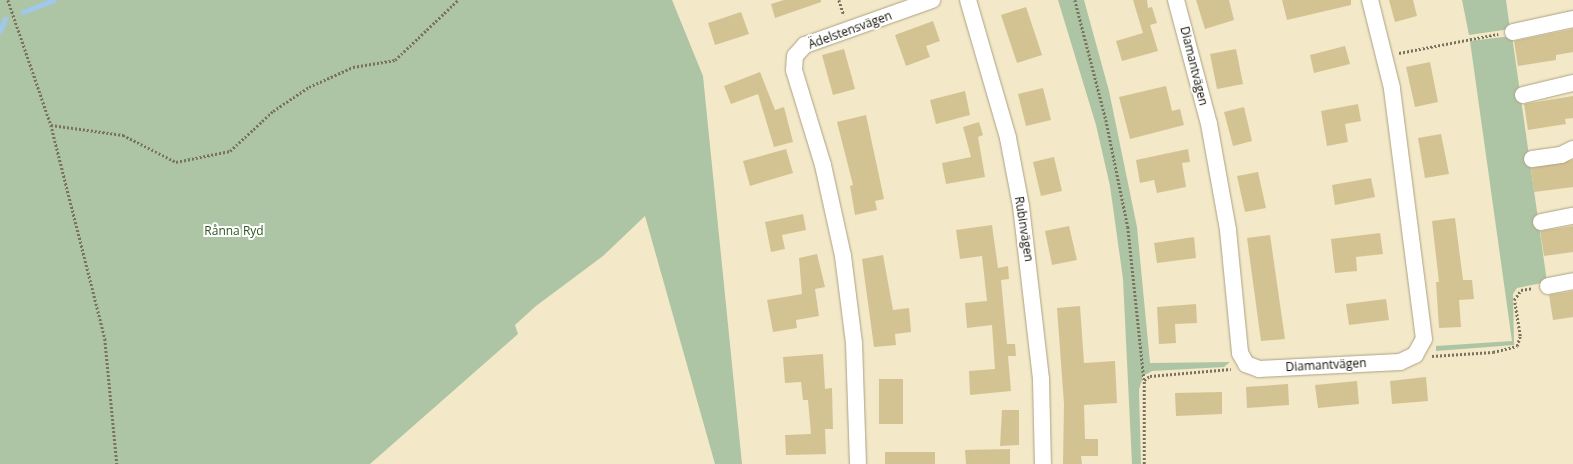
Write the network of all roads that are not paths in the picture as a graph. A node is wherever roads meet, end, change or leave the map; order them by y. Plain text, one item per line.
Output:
1 (932, 0) edge
2 (968, 0) edge
3 (1176, 0) edge
4 (1370, 0) edge
5 (1573, 19) edge
6 (1513, 32) road end
7 (1573, 83) edge
8 (1523, 95) dead end
9 (1573, 148) edge
10 (1532, 159) dead end
11 (1573, 216) edge
12 (1541, 222) dead end
13 (1573, 281) edge
14 (1548, 286) road end
15 (858, 464) edge
16 (1042, 464) edge

1 - 15 street, Ädelstensvägen
2 - 16 street, Rubinvägen
3 - 4 street, Diamantvägen
5 - 6 street
7 - 8 street
9 - 10 street
11 - 12 street
13 - 14 street

